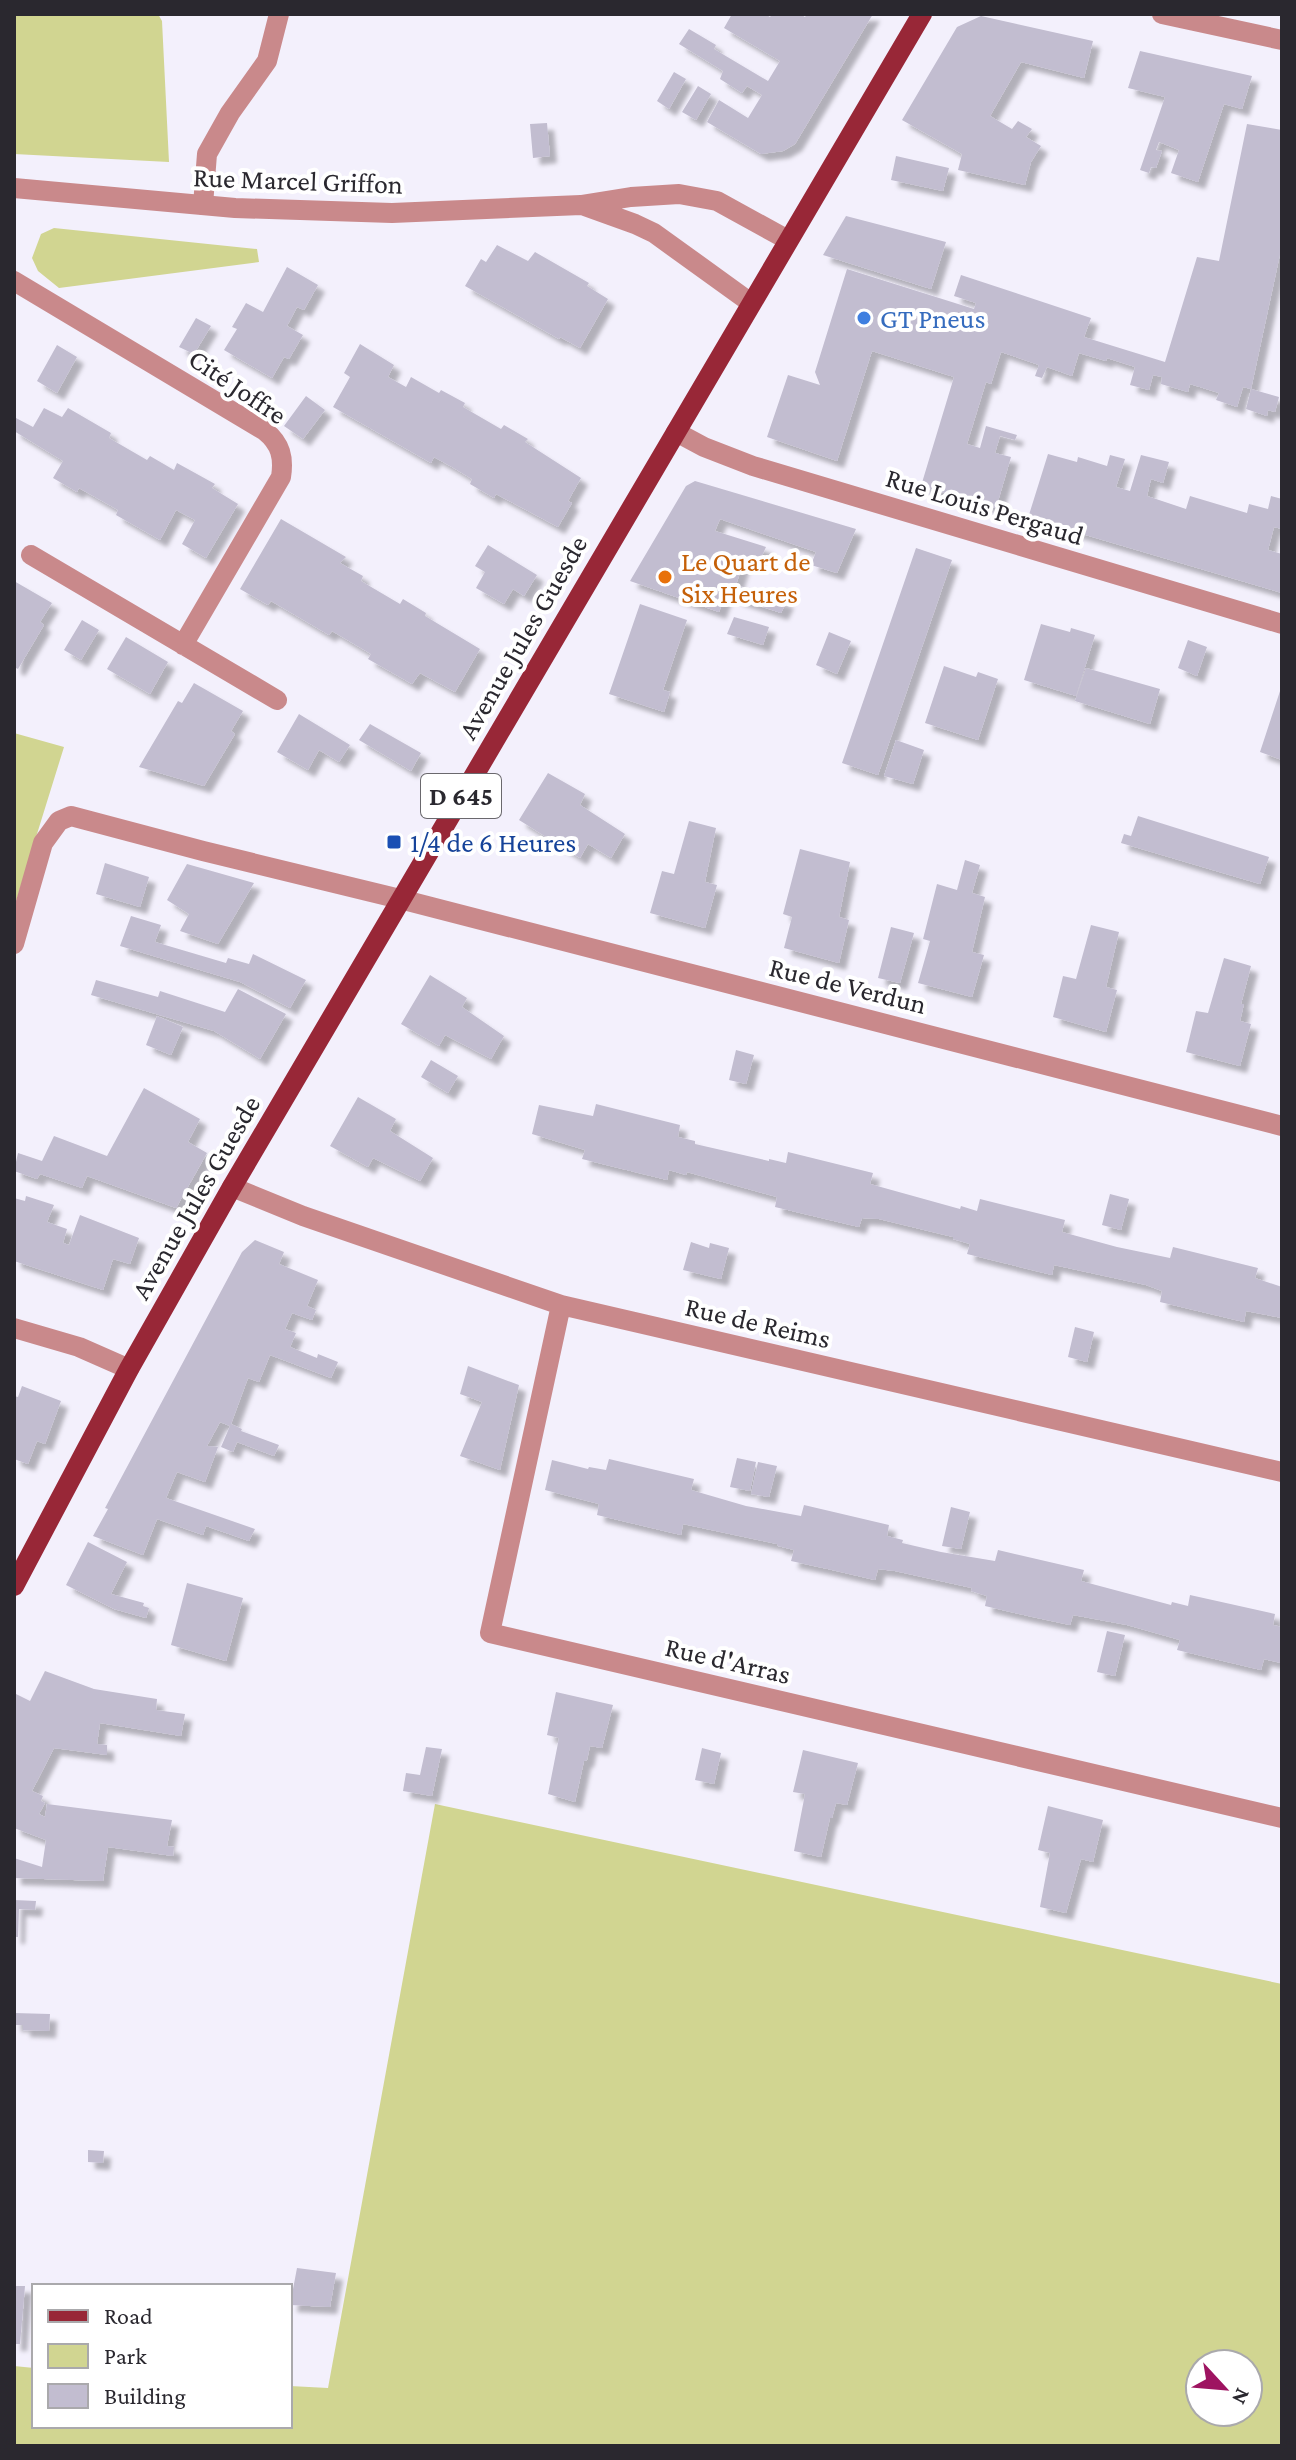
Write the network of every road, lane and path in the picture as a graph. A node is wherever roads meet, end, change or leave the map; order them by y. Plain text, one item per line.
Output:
1 (279, 14) edge
2 (922, 14) edge
3 (1162, 14) edge
4 (1282, 40) edge
5 (14, 188) edge
6 (203, 205) junction
7 (581, 205) junction
8 (788, 240) junction
9 (14, 281) edge
10 (751, 303) junction
11 (676, 432) junction
12 (31, 555) dead end
13 (1282, 624) edge
14 (183, 645) junction
15 (277, 700) dead end
16 (400, 899) junction
17 (14, 944) edge
18 (1282, 1126) edge
19 (232, 1187) junction
20 (561, 1305) junction
21 (14, 1328) edge
22 (129, 1369) junction
23 (1282, 1472) edge
24 (14, 1586) edge
25 (1282, 1818) edge

1 - 6 street
2 - 8 main road, Avenue Jules Guesde / D 645
3 - 4 street
5 - 6 street, Rue Marcel Griffon
6 - 7 street, Rue Marcel Griffon
7 - 8 street, Rue Marcel Griffon
7 - 10 street, Rue Marcel Griffon
8 - 10 main road, Avenue Jules Guesde / D 645
9 - 14 street, Cité Joffre
10 - 11 main road, Avenue Jules Guesde / D 645
11 - 13 street, Rue Louis Pergaud
11 - 16 main road, Avenue Jules Guesde / D 645
12 - 14 street
14 - 15 street
16 - 17 street, Rue de Verdun
16 - 18 street, Rue de Verdun
16 - 19 main road, Avenue Jules Guesde / D 645
19 - 20 street, Rue de Reims
19 - 22 main road, Avenue Jules Guesde / D 645
20 - 23 street, Rue de Reims
20 - 25 street, Rue d'Arras
21 - 22 street
22 - 24 main road, Avenue Jules Guesde / D 645

